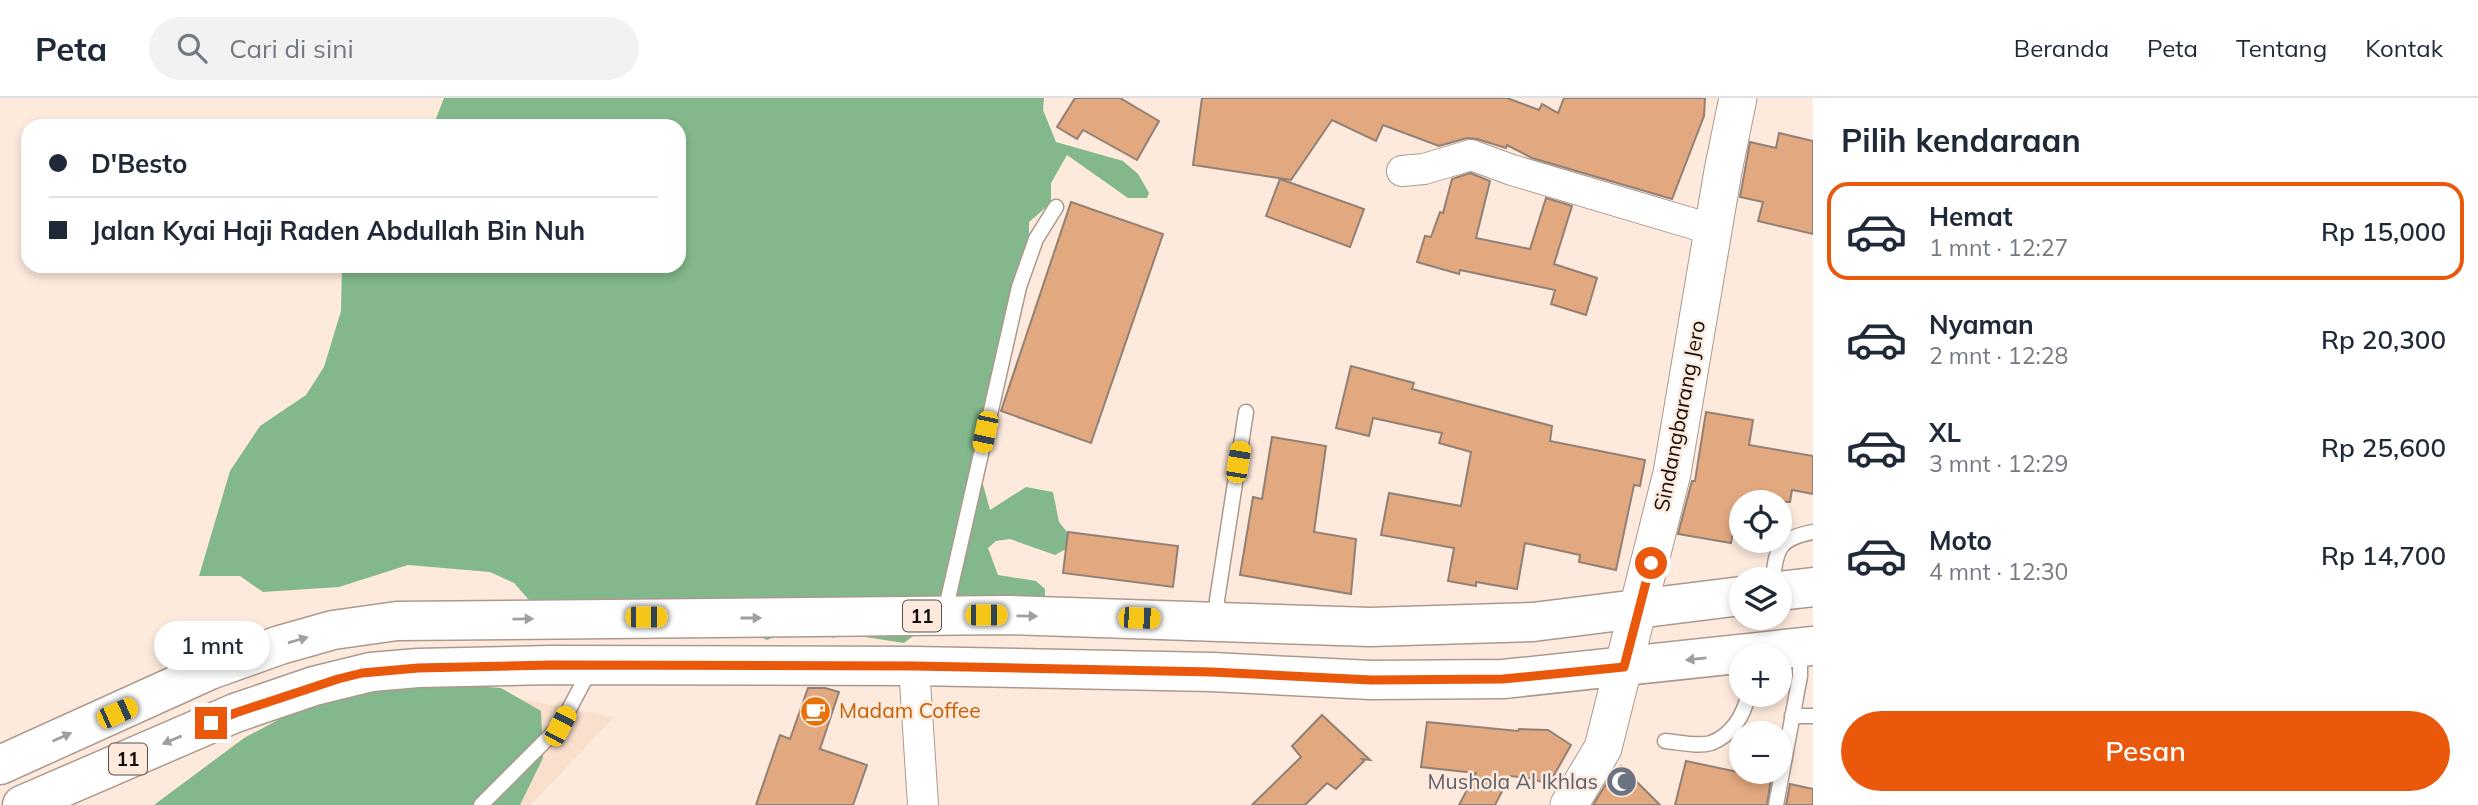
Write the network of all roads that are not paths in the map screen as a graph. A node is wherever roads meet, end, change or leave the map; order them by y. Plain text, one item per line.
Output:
1 (1738, 98) edge
2 (1402, 171) dead end
3 (1056, 207) dead end
4 (1714, 230) junction
5 (1246, 412) dead end
6 (1813, 532) edge
7 (1774, 567) edge
8 (1813, 587) edge
9 (1792, 590) edge
10 (1729, 598) edge
11 (1639, 610) junction
12 (945, 615) junction
13 (1217, 621) junction
14 (1807, 647) edge
15 (1729, 657) edge
16 (592, 665) junction
17 (914, 666) junction
18 (1624, 667) junction
19 (1745, 707) edge
20 (1792, 716) junction
21 (1813, 716) edge
22 (1665, 741) dead end
23 (0, 765) edge
24 (22, 805) edge
25 (481, 805) edge
26 (923, 805) edge
27 (1569, 805) edge
28 (1776, 805) edge

1 - 4 street, Sindangbarang Jero
2 - 4 street
3 - 12 lane
4 - 11 street, Sindangbarang Jero
5 - 13 lane
6 - 7 lane
8 - 9 highway
10 - 11 highway, 11
11 - 13 highway, 11
11 - 18 street, Sindangbarang Jero
12 -> 13 highway, 11
23 -> 12 highway, 11
14 - 20 lane
15 -> 18 highway, 11
16 - 17 highway, 11
16 -> 24 highway, 11
16 - 25 lane
17 - 18 highway, 11
17 - 26 street
18 - 27 street, Sindangbarang Jero
19 - 22 lane
20 - 21 lane
20 - 28 lane

